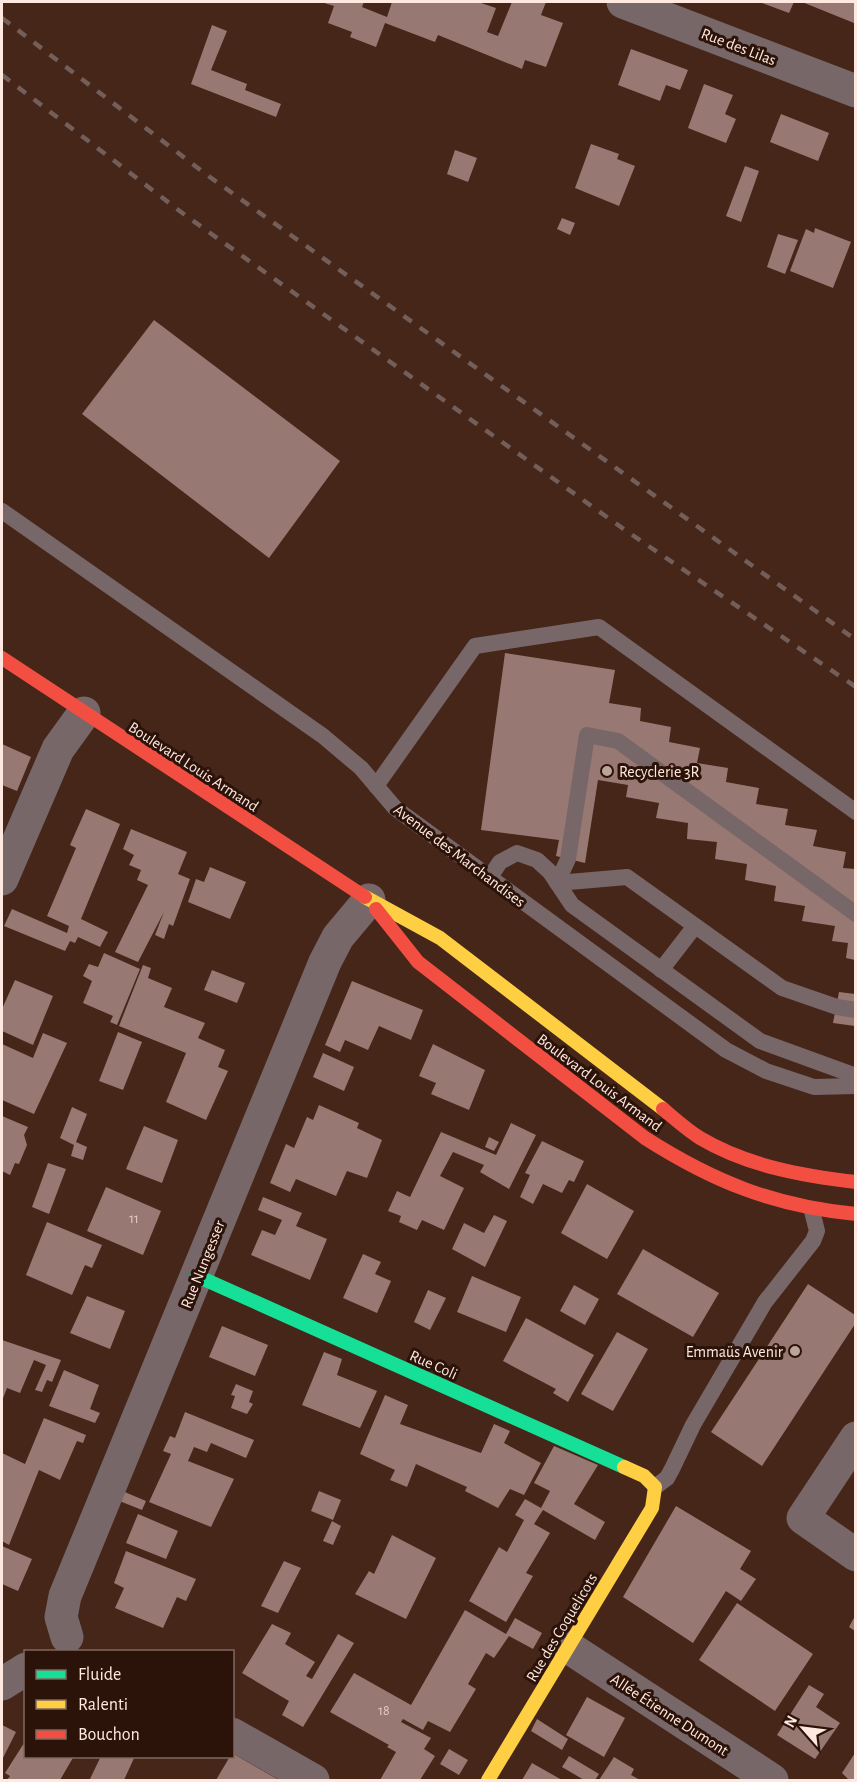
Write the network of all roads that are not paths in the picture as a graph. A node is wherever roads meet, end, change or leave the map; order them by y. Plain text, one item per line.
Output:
1 (623, 2) edge
2 (855, 91) edge
3 (2, 511) edge
4 (2, 658) edge
5 (84, 713) junction
6 (376, 786) junction
7 (855, 812) edge
8 (490, 877) junction
9 (2, 879) edge
10 (557, 883) junction
11 (369, 900) junction
12 (855, 914) edge
13 (695, 926) junction
14 (662, 970) junction
15 (855, 1010) edge
16 (855, 1076) edge
17 (855, 1086) edge
18 (855, 1182) edge
19 (812, 1211) junction
20 (855, 1214) edge
21 (197, 1276) junction
22 (855, 1438) edge
23 (655, 1487) junction
24 (855, 1555) edge
25 (68, 1647) edge
26 (568, 1647) junction
27 (24, 1671) edge
28 (2, 1684) edge
29 (234, 1735) edge
30 (313, 1780) edge
31 (488, 1780) edge
32 (772, 1780) edge

1 - 2 street, Rue des Lilas
3 - 6 lane, Avenue des Marchandises
4 - 5 main road, Boulevard Louis Armand
5 - 9 street
5 - 11 main road, Boulevard Louis Armand
6 - 7 lane
6 - 8 lane, Avenue des Marchandises
8 - 10 lane
8 - 17 lane, Avenue des Marchandises
10 - 12 lane
10 - 13 lane
10 - 14 lane
11 - 18 main road, Boulevard Louis Armand
11 - 19 main road, Boulevard Louis Armand
11 - 21 street, Rue Nungesser
13 - 14 lane
13 - 15 lane
14 - 16 lane
19 - 20 main road, Boulevard Louis Armand
19 - 23 lane
21 - 23 main road, Rue Coli
21 - 25 street, Rue Nungesser
22 - 24 street
23 - 26 main road, Rue des Coquelicots
26 - 31 main road, Rue des Coquelicots
26 - 32 street, Allée Étienne Dumont
27 - 28 street
29 - 30 street

